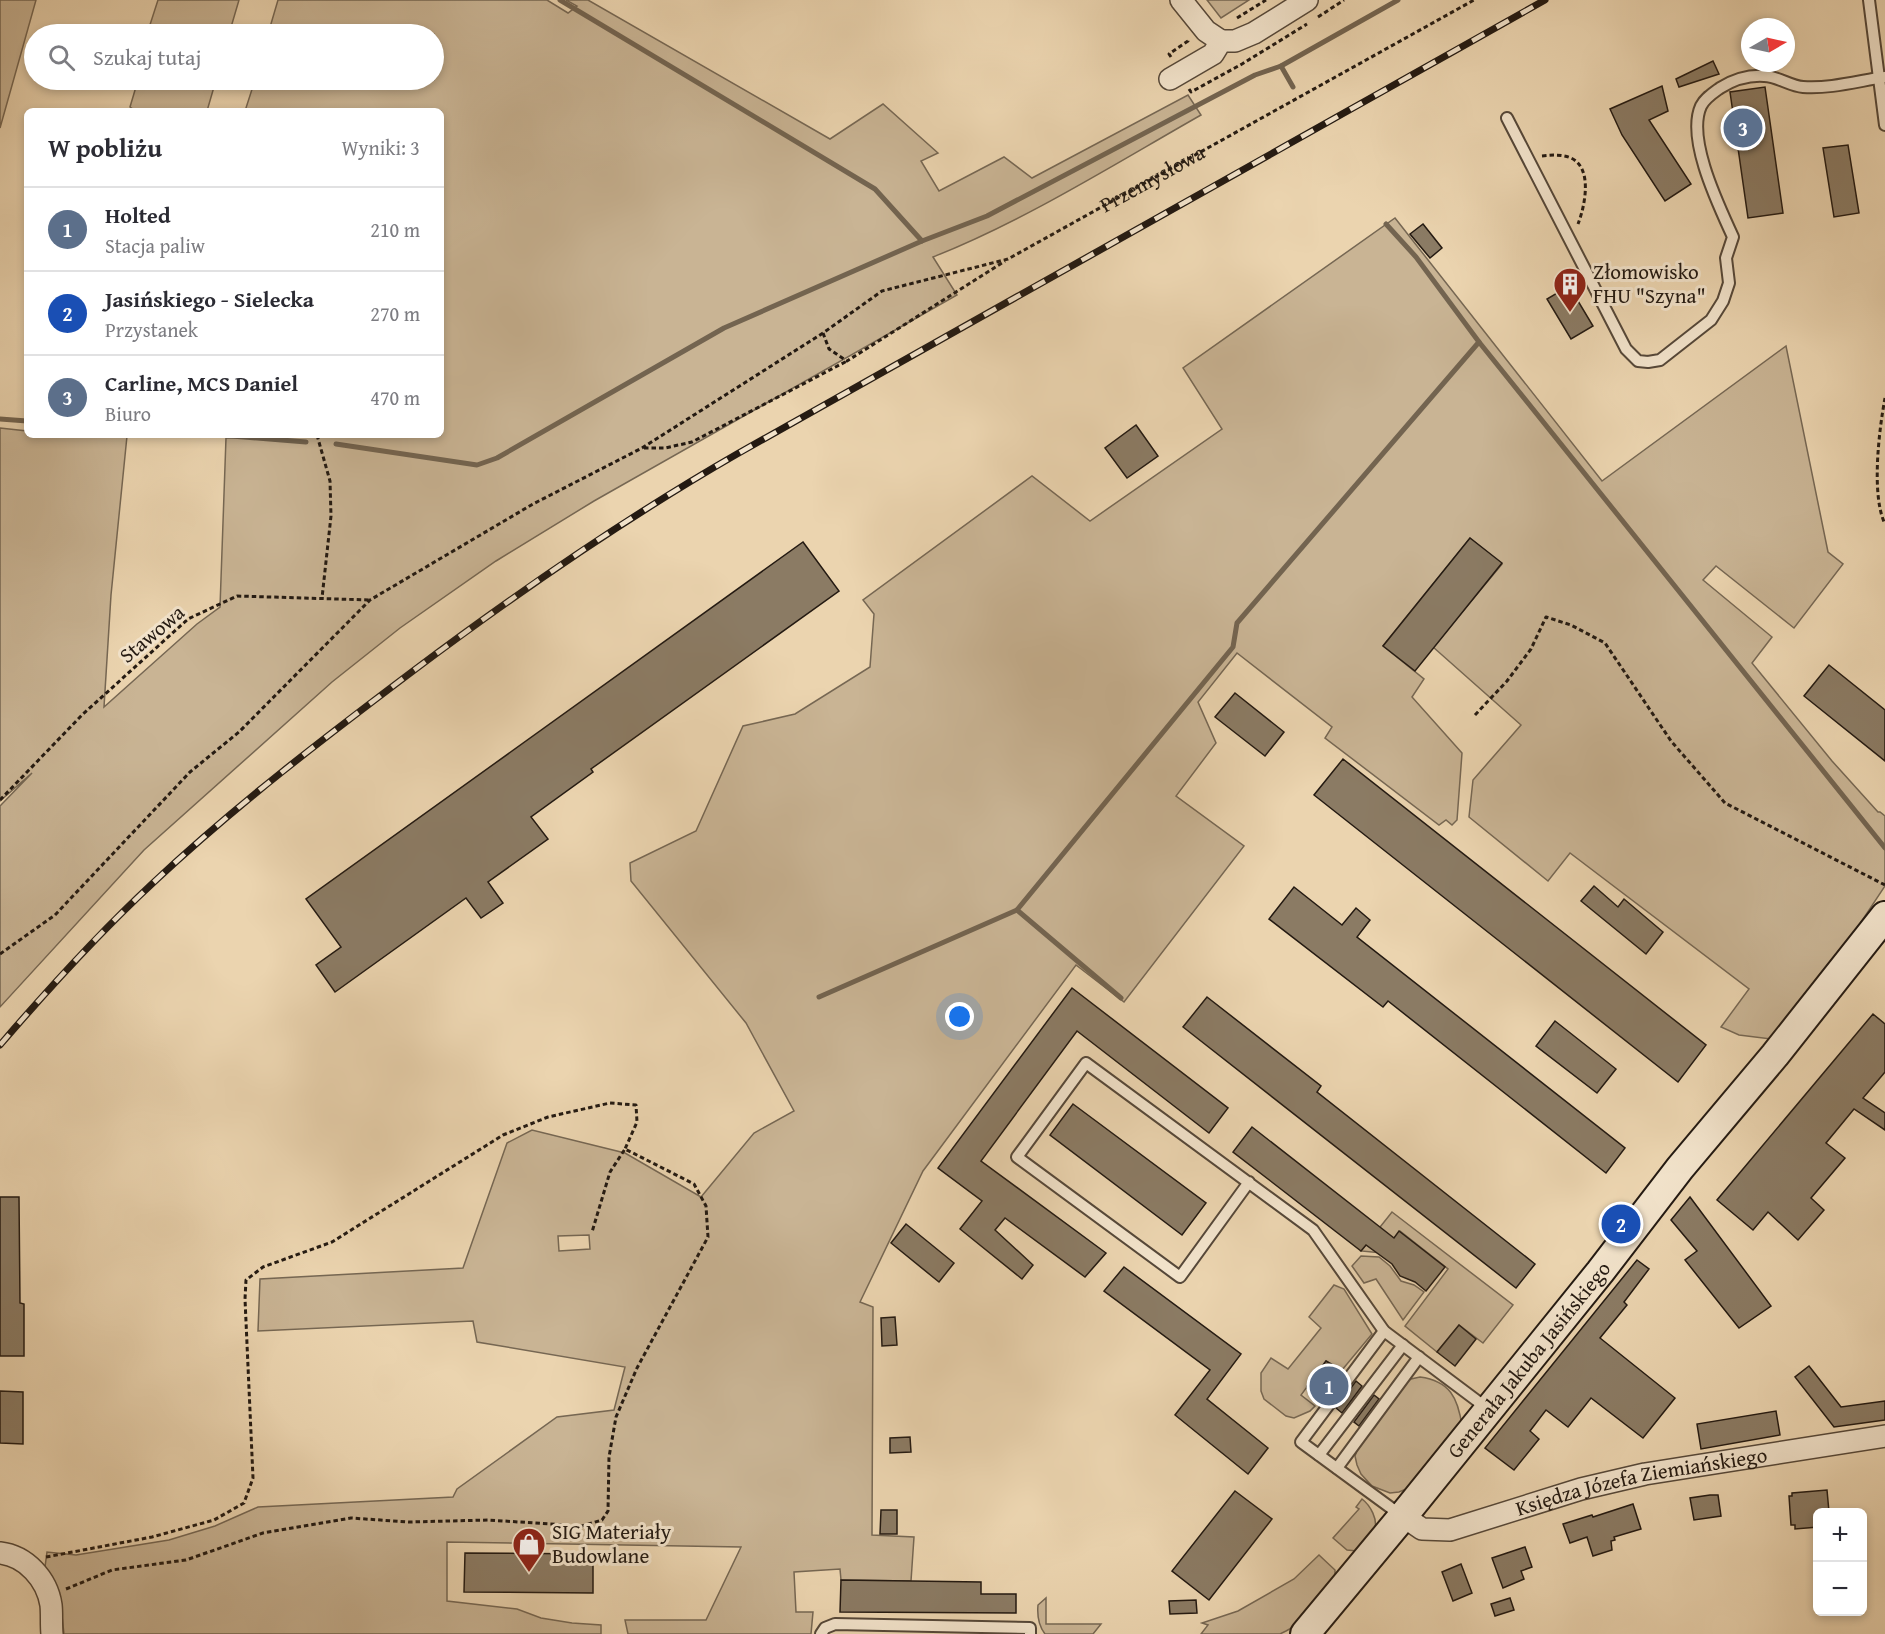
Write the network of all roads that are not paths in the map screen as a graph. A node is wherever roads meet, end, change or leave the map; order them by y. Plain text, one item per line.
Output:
1 (1181, 0) edge
2 (1307, 0) edge
3 (1869, 0) edge
4 (1225, 32) junction
5 (1175, 76) road end
6 (1882, 77) edge
7 (1507, 118) dead end
8 (1885, 125) edge
9 (1885, 916) edge
10 (1249, 1182) junction
11 (1384, 1331) junction
12 (1403, 1346) junction
13 (1419, 1357) junction
14 (1488, 1409) junction
15 (1885, 1436) edge
16 (1319, 1455) junction
17 (1337, 1468) junction
18 (1403, 1516) junction
19 (0, 1552) edge
20 (52, 1634) edge
21 (821, 1634) edge
22 (1030, 1634) edge
23 (1305, 1634) edge

1 - 4 street
2 - 4 street
3 - 6 lane
4 - 5 street
6 - 7 lane
6 - 8 lane
9 - 14 street, Generała Jakuba Jasińskiego
10 - 10 lane
10 - 11 lane
11 - 12 lane
11 - 16 lane
12 - 13 lane
12 - 16 lane
13 - 14 lane
13 - 17 lane
14 - 18 street, Generała Jakuba Jasińskiego
15 - 18 street, Księdza Józefa Ziemiańskiego
16 - 17 lane
17 - 18 lane
18 - 23 street, Generała Jakuba Jasińskiego
19 - 20 street
21 - 22 lane

